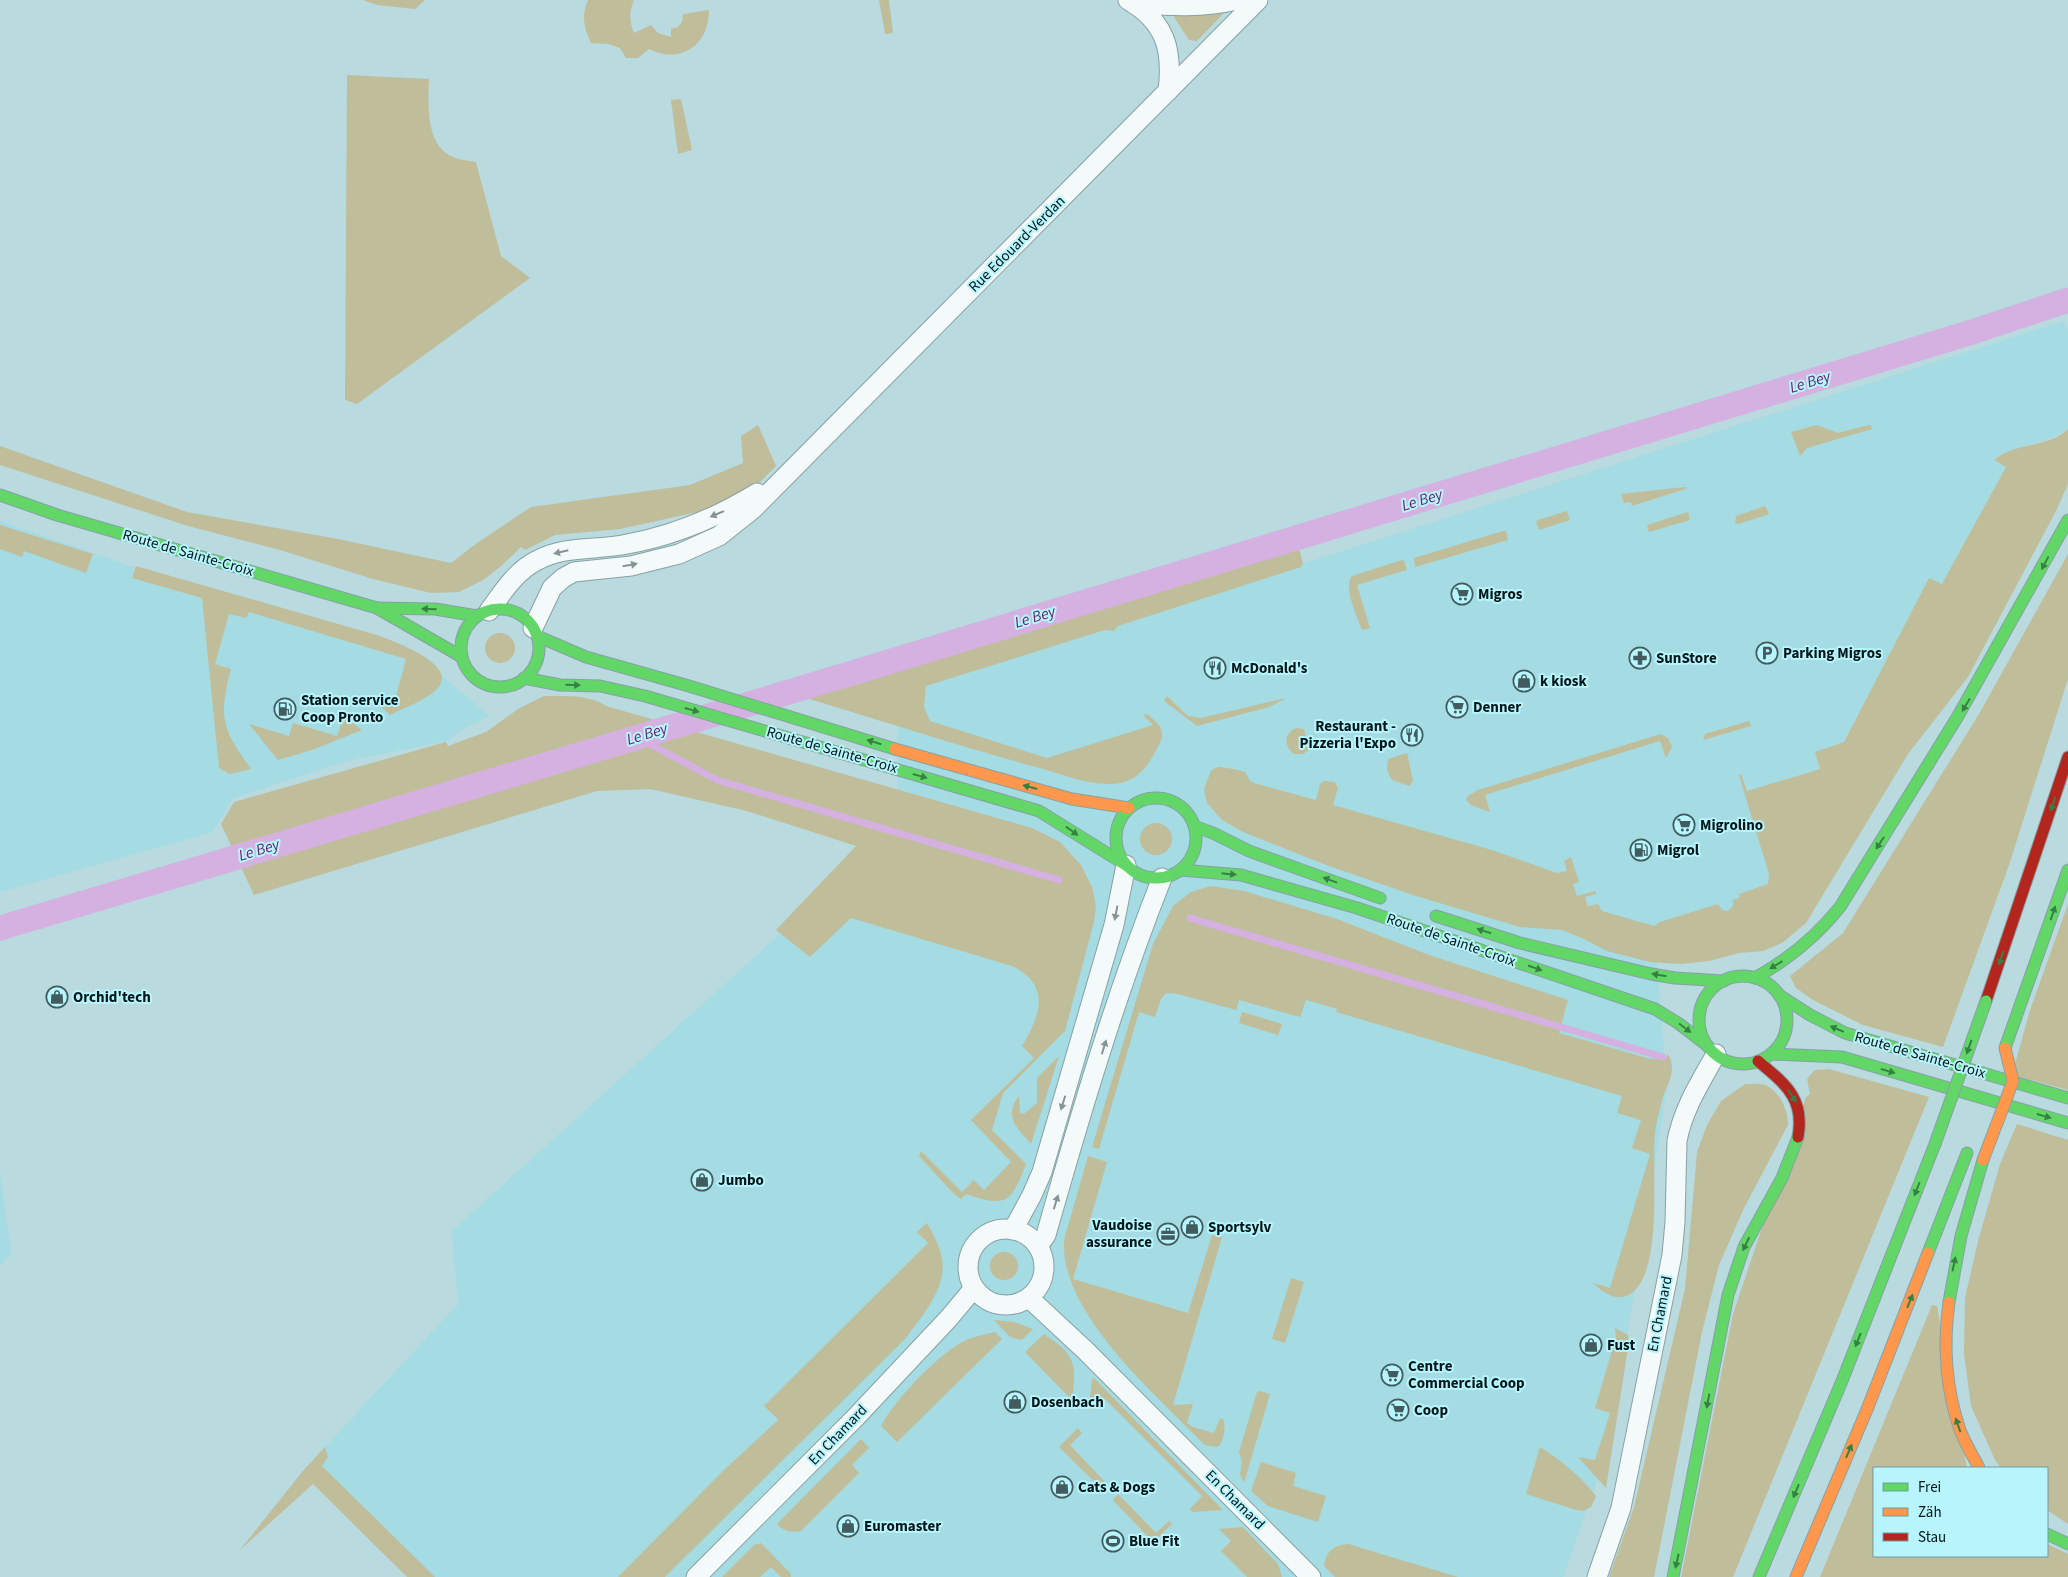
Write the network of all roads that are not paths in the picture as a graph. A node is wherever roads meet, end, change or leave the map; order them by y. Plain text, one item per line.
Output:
1 (1236, 0) edge
2 (1258, 0) edge
3 (1131, 2) edge
4 (1168, 90) junction
5 (790, 473) junction
6 (0, 495) edge
7 (2068, 520) edge
8 (377, 608) junction
9 (483, 613) junction
10 (535, 632) junction
11 (462, 657) junction
12 (524, 678) junction
13 (2068, 757) edge
14 (1129, 808) junction
15 (1194, 826) junction
16 (1126, 865) junction
17 (1181, 870) junction
18 (2068, 870) edge
19 (1162, 878) junction
20 (1387, 901) dead end
21 (1425, 913) dead end
22 (1755, 978) junction
23 (1724, 981) junction
24 (1779, 995) junction
25 (2005, 1048) junction
26 (1712, 1050) junction
27 (1771, 1054) junction
28 (1758, 1061) junction
29 (2068, 1098) edge
30 (1983, 1109) dead end
31 (2068, 1123) edge
32 (1968, 1149) dead end
33 (1013, 1230) junction
34 (1038, 1246) junction
35 (974, 1288) junction
36 (1029, 1298) junction
37 (1978, 1467) edge
38 (2048, 1534) edge
39 (2068, 1544) edge
40 (696, 1577) edge
41 (1311, 1577) edge
42 (1597, 1577) edge
43 (1673, 1577) edge
44 (1759, 1577) edge
45 (1796, 1577) edge

1 - 3 street
2 - 4 street, Rue Edouard-Verdan
3 - 4 street
4 - 5 street, Rue Edouard-Verdan
5 -> 9 street
10 -> 5 street
6 - 8 main road, Route de Sainte-Croix
7 -> 22 main road
9 -> 8 main road, Route de Sainte-Croix
8 - 11 main road, Route de Sainte-Croix
9 - 10 main road
9 - 11 main road
10 - 12 main road
14 -> 10 main road, Route de Sainte-Croix
11 - 12 main road
12 -> 16 main road, Route de Sainte-Croix
13 -> 44 main road, bridge
14 - 15 main road
14 - 16 main road
15 - 17 main road
20 -> 15 main road, Route de Sainte-Croix
16 - 19 main road
16 -> 33 street
17 - 19 main road
17 -> 26 main road, Route de Sainte-Croix
25 -> 18 main road
34 -> 19 street
23 -> 21 main road, Route de Sainte-Croix
22 - 23 main road, Route de Sainte-Croix
22 - 24 main road, Route de Sainte-Croix
23 - 26 main road
24 - 27 main road, Route de Sainte-Croix
29 -> 24 main road, Route de Sainte-Croix
25 - 30 main road
37 -> 25 main road, bridge
26 - 28 main road, Route de Sainte-Croix
26 - 42 street, En Chamard
27 - 28 main road, Route de Sainte-Croix
27 -> 31 main road, Route de Sainte-Croix
28 -> 43 main road
45 -> 32 main road
33 - 34 street
33 - 35 street
34 - 36 street
35 - 36 street
35 - 40 street, En Chamard
36 - 41 street, En Chamard
38 - 39 main road

